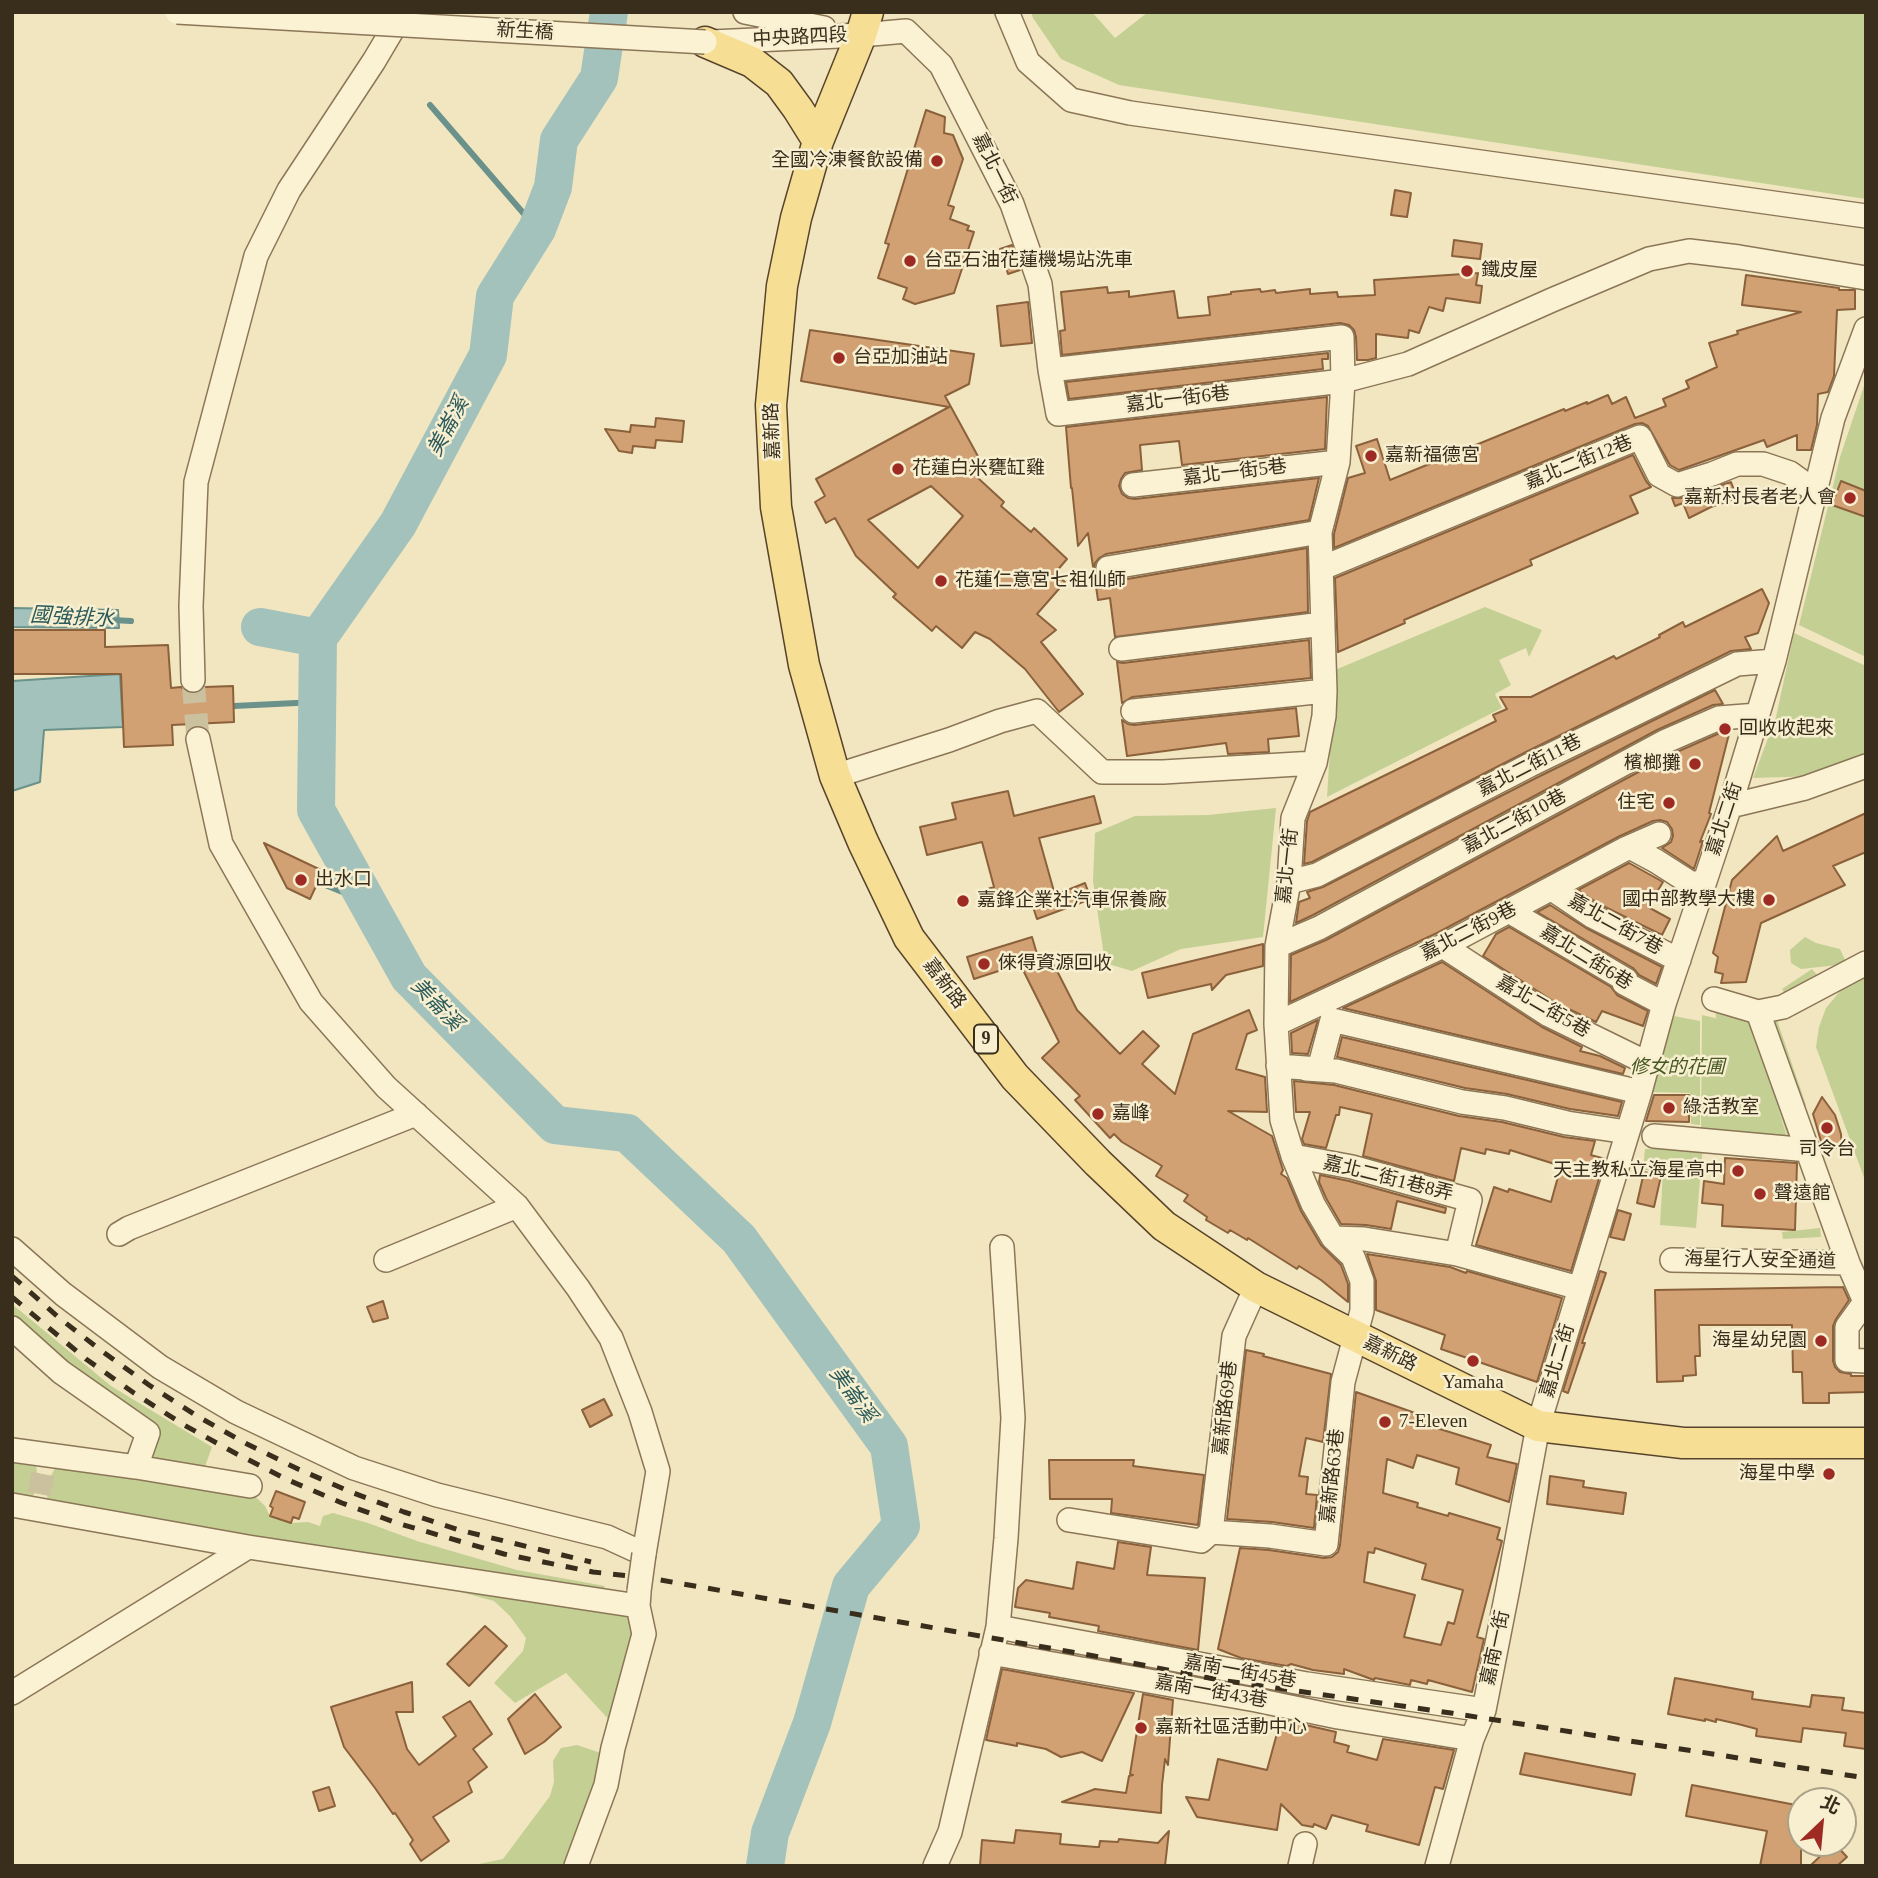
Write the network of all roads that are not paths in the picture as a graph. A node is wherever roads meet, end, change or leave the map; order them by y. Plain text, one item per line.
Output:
1 (177, 12) edge
2 (403, 12) edge
3 (745, 12) edge
4 (1007, 12) edge
5 (868, 20) edge
6 (705, 42) junction
7 (818, 141) junction
8 (1866, 216) edge
9 (1866, 278) edge
10 (1866, 330) edge
11 (1050, 370) junction
12 (1343, 381) junction
13 (1338, 462) junction
14 (1133, 485) dead end
15 (1815, 491) junction
16 (1320, 532) junction
17 (1108, 568) dead end
18 (1322, 568) junction
19 (1323, 624) junction
20 (1121, 649) dead end
21 (1774, 661) junction
22 (192, 680) tunnel mouth
23 (1325, 691) junction
24 (1133, 711) dead end
25 (1758, 715) junction
26 (198, 739) tunnel mouth
27 (1315, 763) junction
28 (1866, 766) edge
29 (835, 776) junction
30 (1731, 806) junction
31 (1659, 834) dead end
32 (1630, 847) junction
33 (1705, 881) junction
34 (1289, 882) junction
35 (1552, 889) junction
36 (1509, 911) junction
37 (1277, 946) junction
38 (1443, 946) junction
39 (1679, 960) junction
40 (1866, 963) edge
41 (1714, 999) dead end
42 (1664, 1004) junction
43 (1758, 1012) junction
44 (1276, 1024) junction
45 (1647, 1063) junction
46 (1278, 1066) junction
47 (1640, 1092) junction
48 (415, 1114) junction
49 (1627, 1132) junction
50 (1654, 1136) dead end
51 (1809, 1150) junction
52 (1293, 1156) junction
53 (517, 1206) junction
54 (119, 1234) dead end
55 (1333, 1238) junction
56 (1002, 1247) dead end
57 (12, 1249) edge
58 (1457, 1254) junction
59 (386, 1260) dead end
60 (1672, 1260) dead end
61 (1848, 1263) junction
62 (1256, 1287) junction
63 (1579, 1288) junction
64 (1865, 1303) edge
65 (12, 1328) edge
66 (1354, 1336) junction
67 (1866, 1361) edge
68 (1538, 1426) junction
69 (1866, 1443) edge
70 (12, 1450) edge
71 (136, 1467) junction
72 (41, 1483) junction
73 (250, 1486) dead end
74 (12, 1506) edge
75 (1069, 1520) dead end
76 (1211, 1532) junction
77 (248, 1547) junction
78 (645, 1554) junction
79 (638, 1598) junction
80 (998, 1627) junction
81 (991, 1653) junction
82 (12, 1693) edge
83 (1484, 1710) junction
84 (1472, 1739) junction
85 (576, 1866) edge
86 (935, 1866) edge
87 (1437, 1866) edge

1 - 6 street, 新生橋, bridge
2 - 22 street
3 - 5 street, 中央路四段
4 - 8 street
5 - 6 street, 中央路四段
5 - 7 main road, 嘉新路 / 9
5 - 11 street, 嘉北一街
6 - 7 main road
7 - 29 main road, 嘉新路 / 9
9 - 12 street
10 - 15 street, 嘉北二街
11 - 12 street, 嘉北一街6巷
11 - 12 street, 嘉北一街
12 - 13 street, 嘉北一街
13 - 14 street, 嘉北一街5巷
13 - 16 street, 嘉北一街
15 - 18 street, 嘉北二街12巷
15 - 21 street, 嘉北二街
16 - 17 street
16 - 18 street, 嘉北一街
18 - 19 street, 嘉北一街
19 - 20 street
19 - 23 street, 嘉北一街
21 - 25 street, 嘉北二街
21 - 34 street, 嘉北二街11巷
23 - 24 street
23 - 27 street, 嘉北一街
25 - 30 street, 嘉北二街
25 - 37 street, 嘉北二街10巷
26 - 48 street
27 - 29 street
27 - 34 street, 嘉北一街
28 - 30 street
29 - 62 main road, 嘉新路 / 9
30 - 33 street, 嘉北二街
31 - 32 street, 嘉北二街9巷
32 - 33 street
32 - 35 street, 嘉北二街9巷
33 - 39 street, 嘉北二街
34 - 37 street, 嘉北一街
35 - 36 street, 嘉北二街9巷
35 - 39 street, 嘉北二街7巷
36 - 38 street, 嘉北二街9巷
36 - 42 street, 嘉北二街6巷
37 - 44 street, 嘉北一街
38 - 44 street, 嘉北二街9巷
38 - 45 street, 嘉北二街5巷
39 - 42 street, 嘉北二街
40 - 43 street
41 - 43 street
42 - 45 street, 嘉北二街
43 - 51 street, 海星行人安全通道
44 - 46 street, 嘉北一街
45 - 47 street, 嘉北二街
46 - 47 street
46 - 49 street
46 - 52 street, 嘉北一街
47 - 49 street, 嘉北二街
48 - 53 street
48 - 54 street
49 - 63 street, 嘉北二街
50 - 51 street
51 - 61 street, 海星行人安全通道
52 - 55 street, 嘉北一街
52 - 58 street, 嘉北二街1巷8弄
53 - 59 street
53 - 78 street
55 - 58 street
55 - 66 street, 嘉北一街
56 - 80 street
57 - 78 street
58 - 63 street
60 - 61 street, 海星行人安全通道
61 - 64 street, 海星行人安全通道
62 - 66 main road, 嘉新路 / 9
62 - 76 street, 嘉新路69巷
63 - 68 street, 嘉北二街
64 - 67 street, 海星行人安全通道
65 - 71 street
66 - 68 main road, 嘉新路 / 9
66 - 76 street, 嘉新路63巷
68 - 69 main road, 嘉新路 / 9
68 - 83 street, 嘉南一街
70 - 72 street
71 - 72 street
71 - 73 street
72 - 74 street
72 - 77 street
75 - 76 street
77 - 79 street
77 - 82 street
78 - 79 street, bridge
79 - 85 street
80 - 81 street
80 - 83 street, 嘉南一街45巷
81 - 84 street, 嘉南一街43巷
81 - 86 street
83 - 84 street, 嘉南一街
84 - 87 street, 嘉南一街

